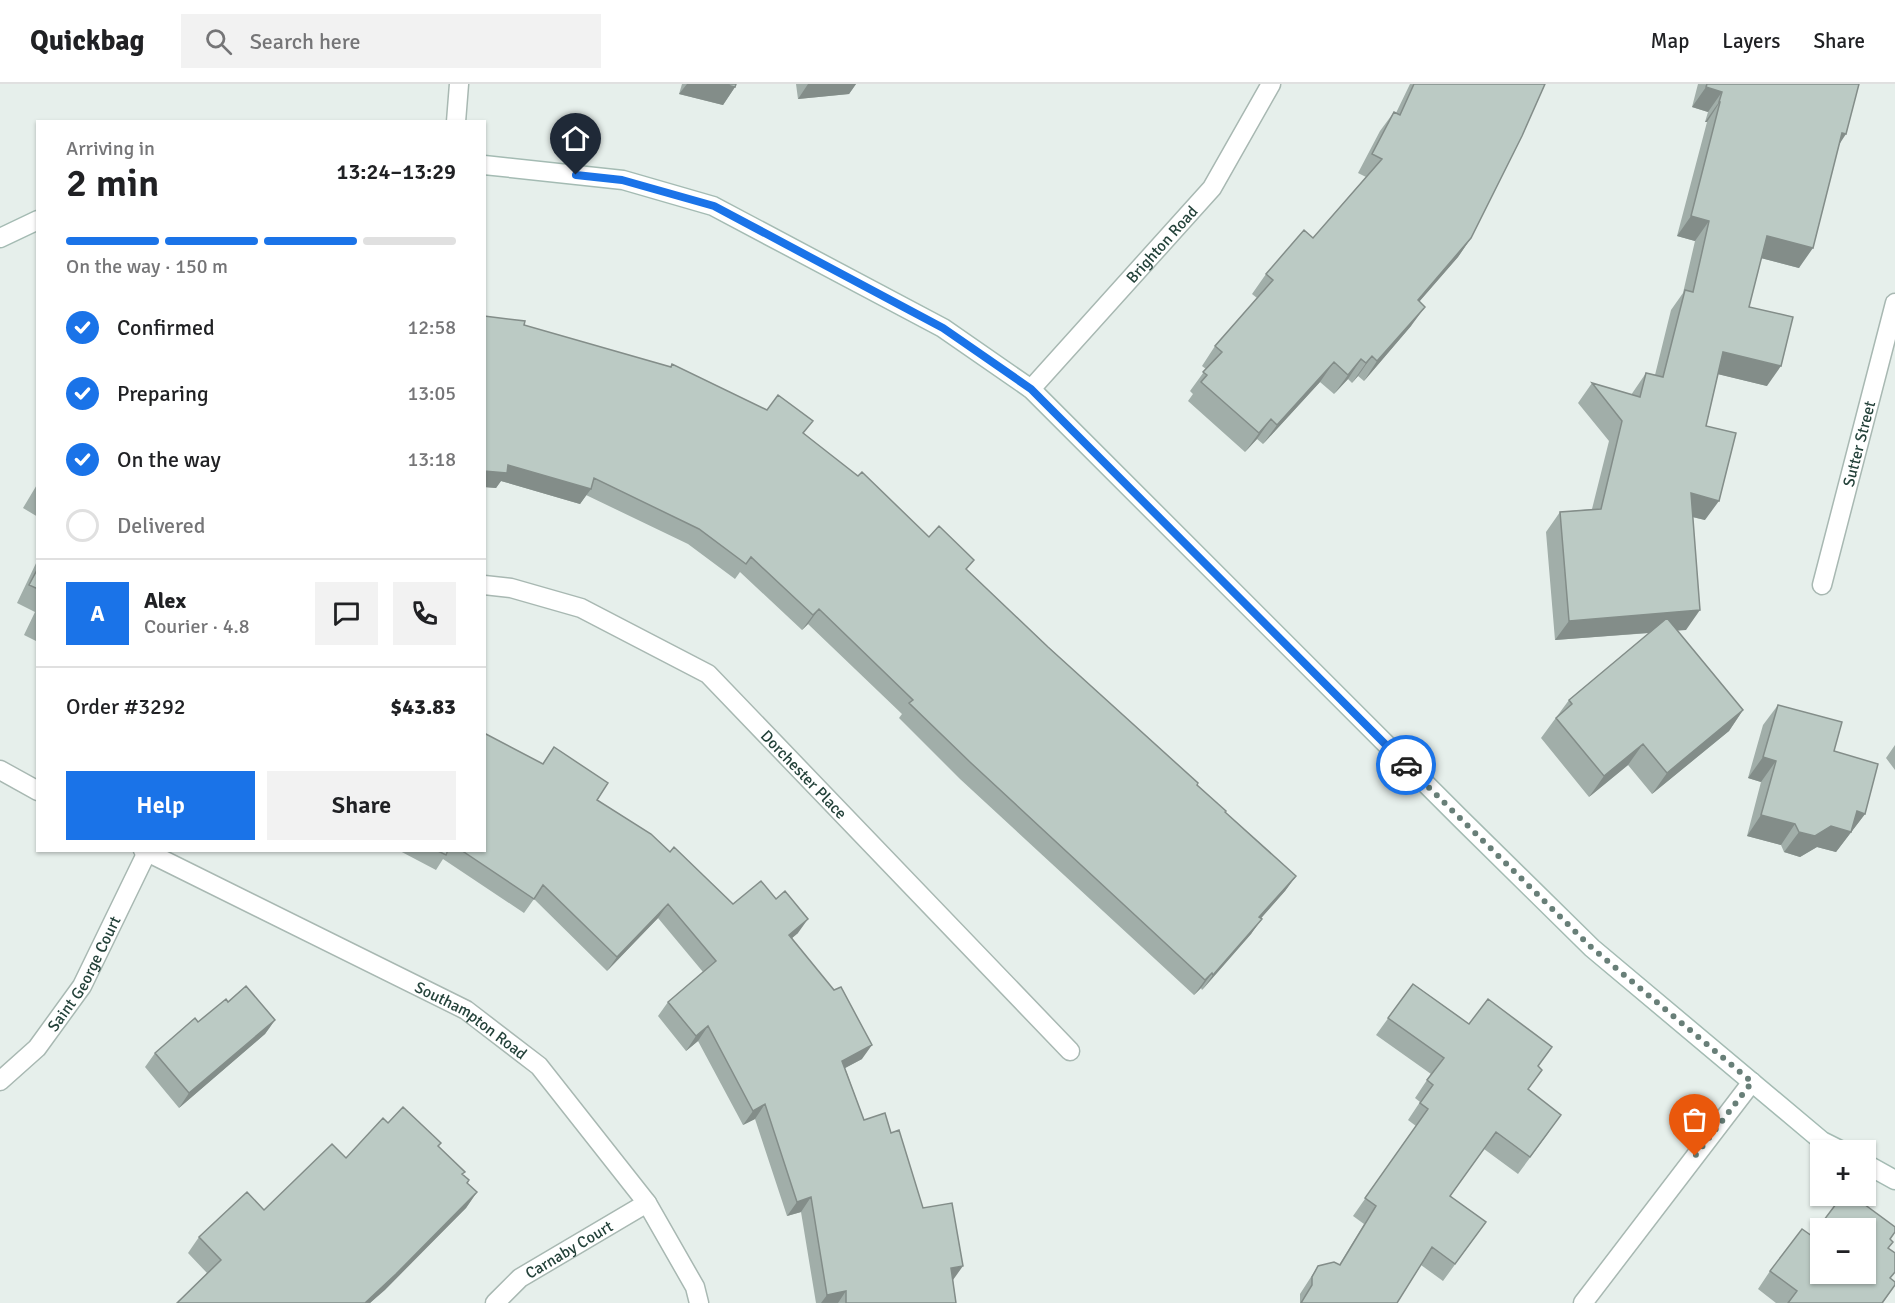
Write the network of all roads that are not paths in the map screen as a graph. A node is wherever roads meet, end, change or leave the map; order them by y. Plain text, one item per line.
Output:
1 (459, 84) edge
2 (1271, 84) edge
3 (456, 120) edge
4 (486, 165) edge
5 (36, 221) edge
6 (0, 238) edge
7 (1895, 303) edge
8 (1031, 389) junction
9 (486, 585) edge
10 (1822, 585) dead end
11 (0, 770) edge
12 (36, 790) edge
13 (146, 852) edge
14 (148, 852) edge
15 (1070, 1051) dead end
16 (0, 1081) edge
17 (1752, 1082) junction
18 (1821, 1140) edge
19 (1876, 1170) edge
20 (1895, 1180) edge
21 (647, 1203) junction
22 (495, 1303) edge
23 (699, 1303) edge
24 (1583, 1303) edge

1 - 3 street
2 - 8 street, Brighton Road
4 - 8 street
5 - 6 street
7 - 10 street, Sutter Street
8 - 17 street
9 - 15 street, Dorchester Place
11 - 12 street
13 - 16 street, Saint George Court
14 - 21 street, Southampton Road
17 - 18 street
17 - 24 street
19 - 20 street
21 - 22 street, Carnaby Court
21 - 23 street, Southampton Road

